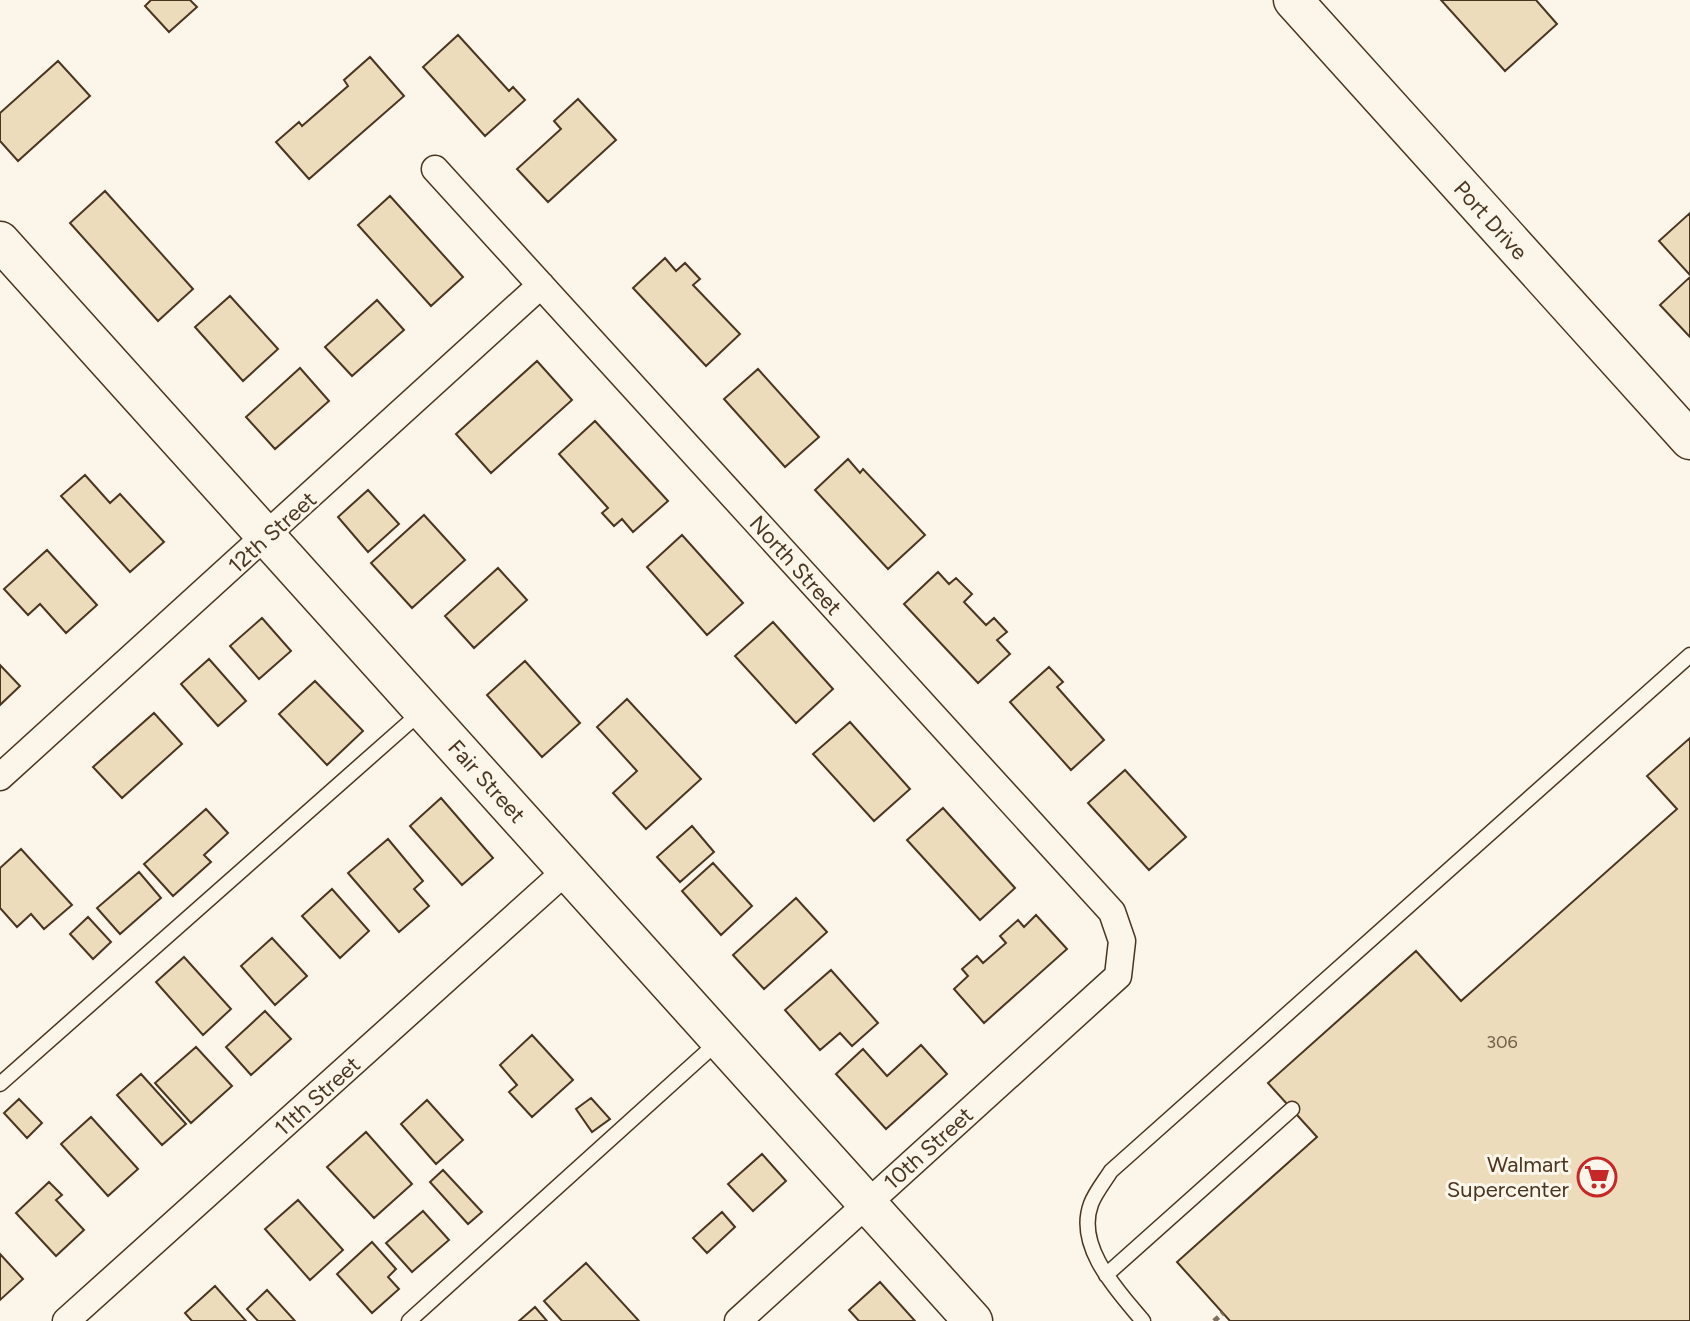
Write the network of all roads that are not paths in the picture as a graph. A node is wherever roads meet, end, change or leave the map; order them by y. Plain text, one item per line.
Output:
1 (1293, 0) edge
2 (435, 169) dead end
3 (0, 241) edge
4 (541, 285) junction
5 (1690, 440) edge
6 (267, 536) junction
7 (1690, 655) edge
8 (423, 710) junction
9 (0, 777) edge
10 (567, 870) junction
11 (1118, 976) joint
12 (720, 1040) junction
13 (0, 1084) edge
14 (1292, 1109) dead end
15 (867, 1204) junction
16 (1106, 1275) junction
17 (66, 1321) edge
18 (409, 1321) edge
19 (738, 1321) edge
20 (973, 1321) edge
21 (1143, 1321) edge

1 - 5 street, Port Drive
2 - 4 street, North Street
3 - 6 street, Fair Street
4 - 6 street, 12th Street
4 - 11 street, North Street
6 - 8 street, Fair Street
6 - 9 street, 12th Street
7 - 16 lane
8 - 10 street, Fair Street
8 - 13 lane
10 - 12 street, Fair Street
10 - 17 street, 11th Street
11 - 15 street, 10th Street
12 - 15 street, Fair Street
12 - 18 lane
14 - 16 lane
15 - 19 street, 10th Street
15 - 20 street, Fair Street
16 - 21 lane

